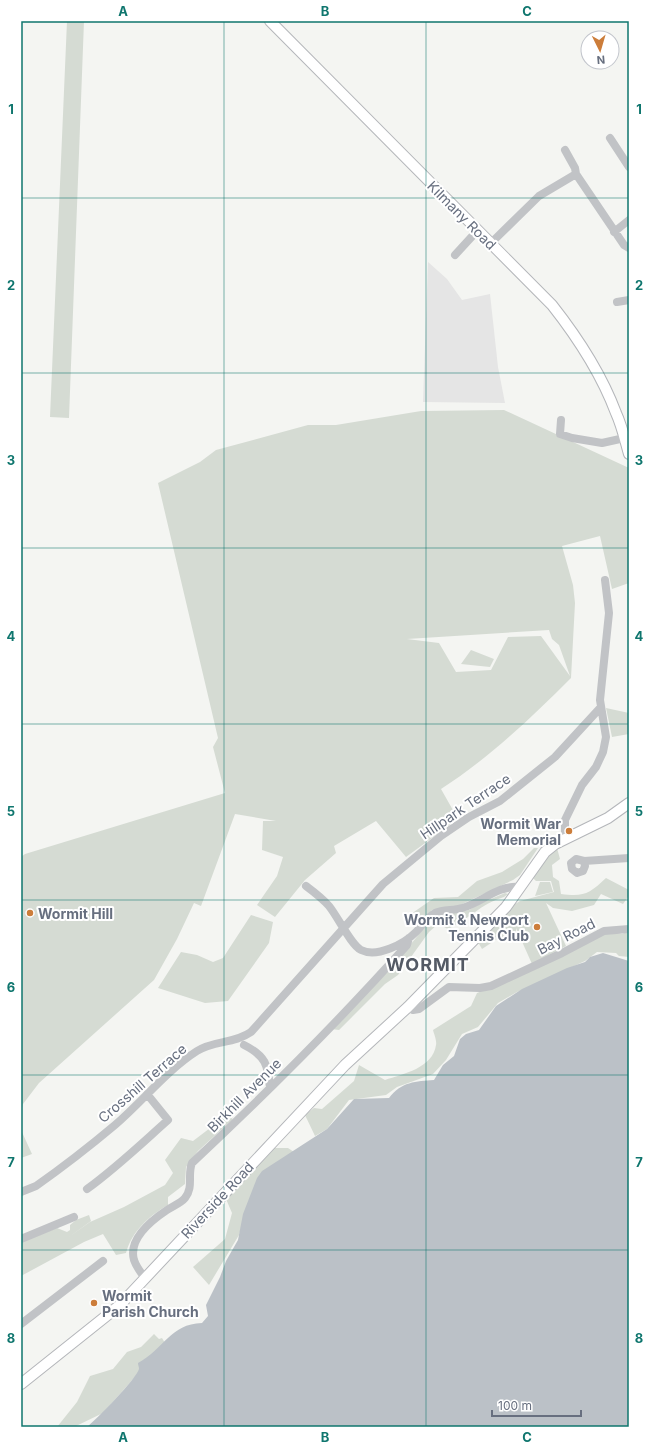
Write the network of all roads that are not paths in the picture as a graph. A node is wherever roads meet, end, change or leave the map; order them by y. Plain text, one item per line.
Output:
1 (270, 21) edge
2 (610, 138) dead end
3 (565, 150) dead end
4 (628, 163) edge
5 (576, 174) junction
6 (629, 220) edge
7 (477, 230) junction
8 (614, 232) junction
9 (490, 244) junction
10 (629, 248) edge
11 (455, 254) dead end
12 (629, 300) edge
13 (617, 302) dead end
14 (561, 420) dead end
15 (625, 436) edge
16 (629, 454) edge
17 (605, 580) dead end
18 (601, 707) junction
19 (629, 803) edge
20 (565, 839) junction
21 (629, 858) edge
22 (584, 861) dead end
23 (306, 886) dead end
24 (516, 890) junction
25 (344, 928) junction
26 (629, 929) edge
27 (409, 938) junction
28 (408, 1008) junction
29 (244, 1045) dead end
30 (270, 1088) junction
31 (147, 1094) junction
32 (87, 1189) dead end
33 (21, 1192) edge
34 (74, 1218) dead end
35 (21, 1239) edge
36 (103, 1261) dead end
37 (145, 1278) junction
38 (21, 1324) edge
39 (21, 1384) edge

1 - 7 main road, Kilmany Road
2 - 4 street
3 - 5 street
5 - 8 street
5 - 9 street
6 - 8 street
7 - 9 main road, Kilmany Road
7 - 11 street
8 - 10 street
9 - 15 main road, Kilmany Road
12 - 13 street
14 - 15 street
15 - 16 main road, Kilmany Road
17 - 18 street
18 - 20 street
18 - 25 street, Hillpark Terrace
19 - 20 main road, Riverside Road
20 - 24 main road, Riverside Road
21 - 22 street
23 - 25 street
24 - 27 street
24 - 28 main road, Riverside Road
25 - 27 street
25 - 31 street, Crosshill Terrace
26 - 28 street, Bay Road
27 - 30 street, Birkhill Avenue
28 - 37 main road, Riverside Road
29 - 30 street
30 - 37 street, Birkhill Avenue
31 - 32 street
31 - 33 street, Crosshill Terrace
34 - 35 street
36 - 38 street
37 - 39 main road, Riverside Road

